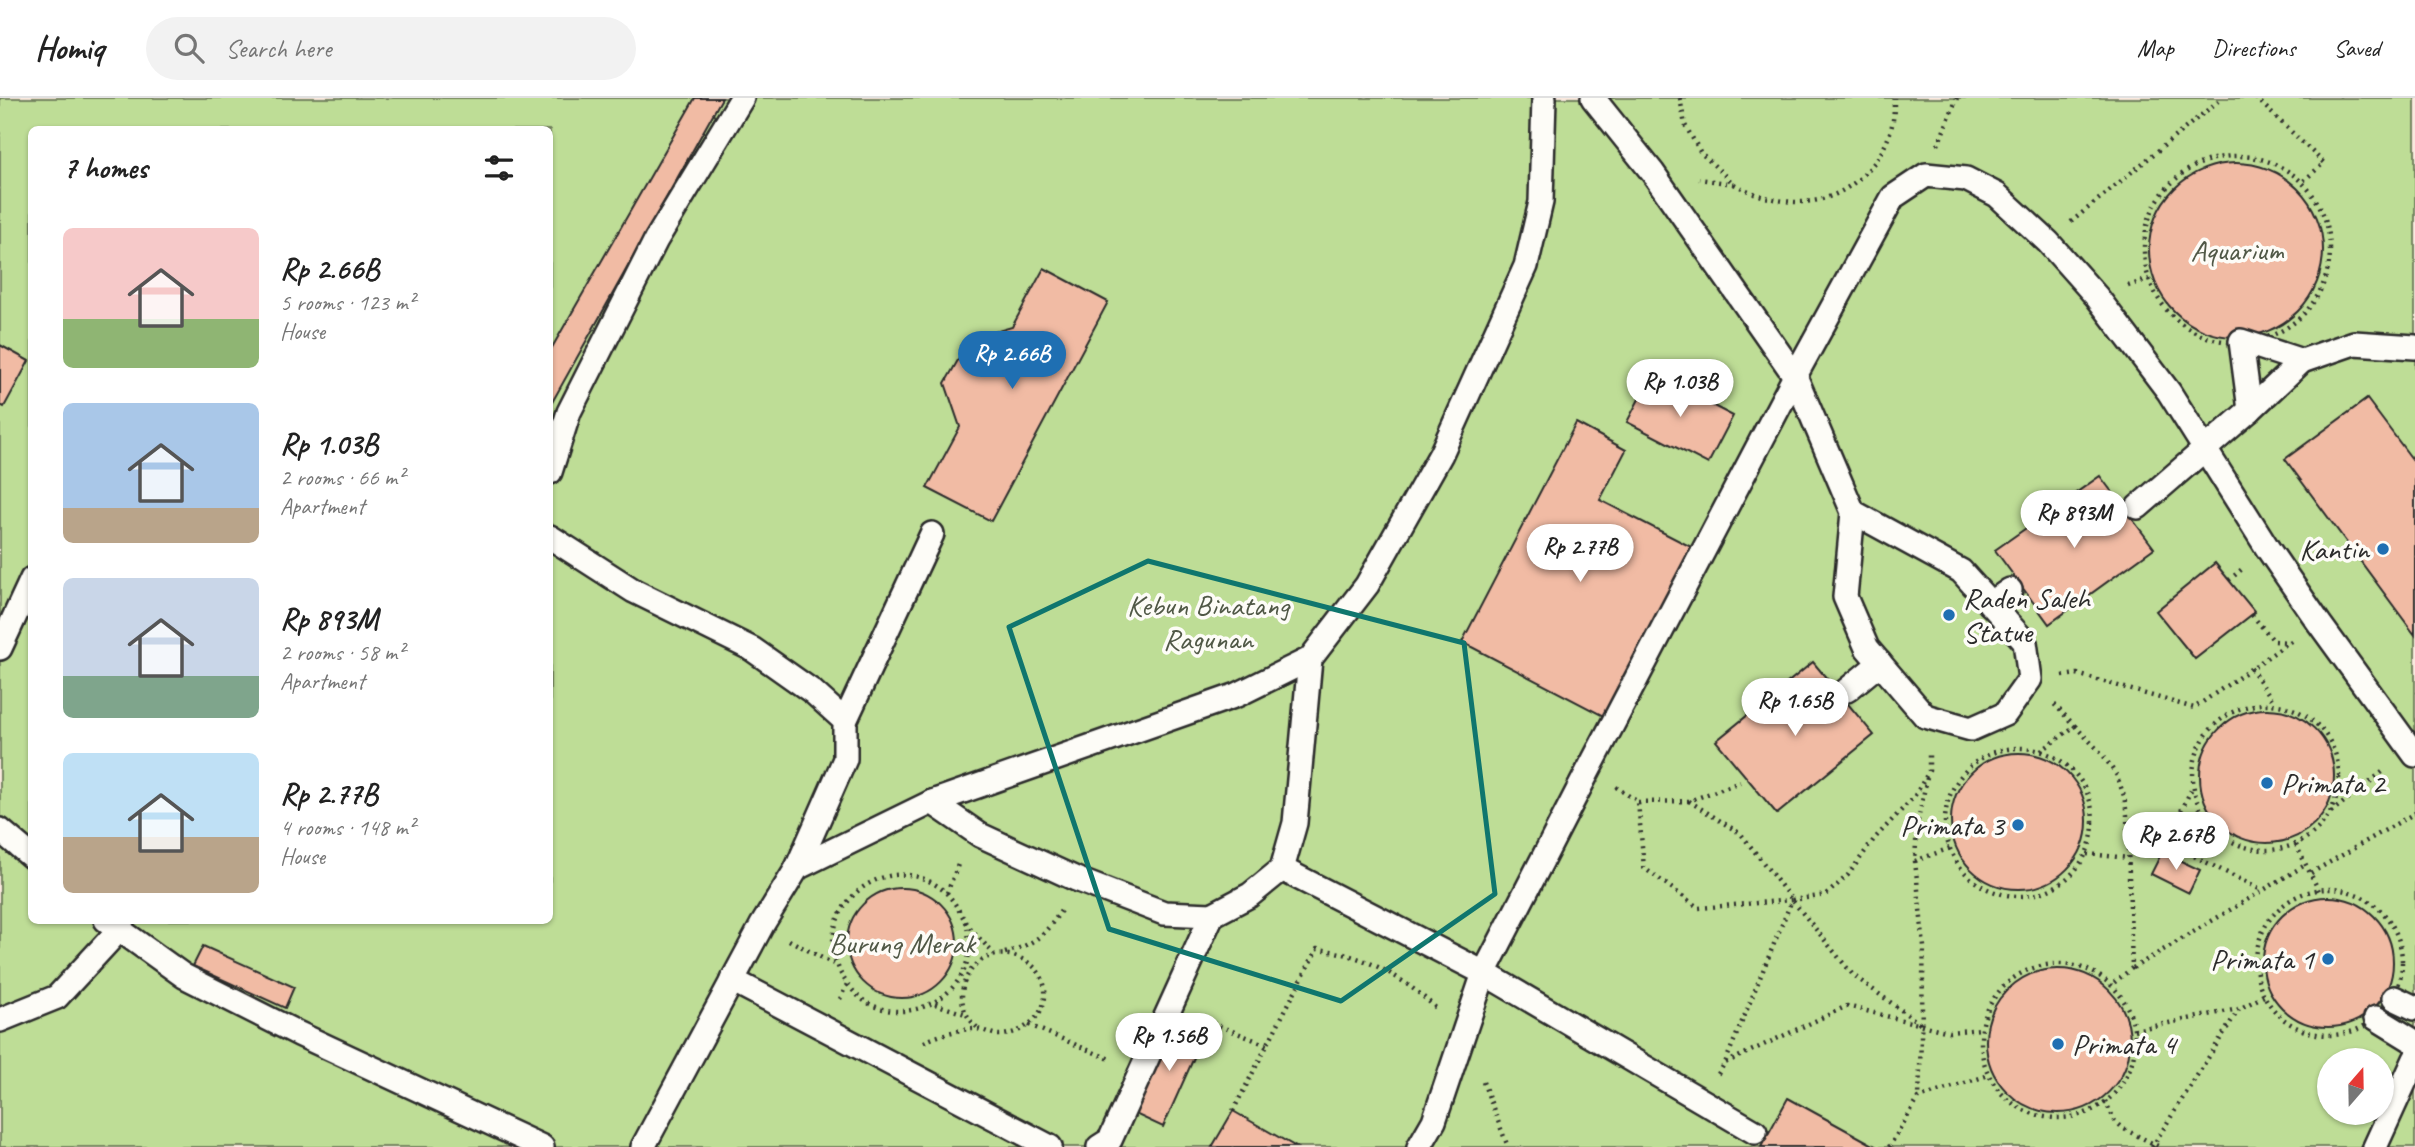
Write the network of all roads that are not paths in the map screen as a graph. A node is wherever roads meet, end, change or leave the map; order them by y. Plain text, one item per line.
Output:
1 (742, 98) edge
2 (1544, 98) edge
3 (1593, 98) edge
4 (2415, 347) edge
5 (2302, 361) junction
6 (1795, 376) junction
7 (2250, 410) junction
8 (2205, 449) junction
9 (553, 463) edge
10 (2138, 507) dead end
11 (1853, 512) junction
12 (932, 534) dead end
13 (553, 539) edge
14 (28, 588) edge
15 (2010, 590) dead end
16 (1990, 604) junction
17 (0, 648) edge
18 (1310, 659) junction
19 (1880, 663) junction
20 (1847, 690) dead end
21 (845, 721) junction
22 (2413, 752) edge
23 (932, 802) junction
24 (0, 830) edge
25 (28, 854) edge
26 (797, 868) junction
27 (1282, 869) junction
28 (1212, 915) junction
29 (115, 924) edge
30 (1484, 973) junction
31 (732, 980) junction
32 (2394, 998) road end
33 (2415, 1008) edge
34 (2376, 1018) road end
35 (0, 1020) edge
36 (2415, 1042) edge
37 (2415, 1059) edge
38 (1755, 1132) dead end
39 (651, 1142) edge
40 (542, 1147) edge
41 (1050, 1147) edge
42 (1099, 1147) edge
43 (1419, 1147) edge
44 (2375, 1147) edge

1 - 9 lane
2 - 18 lane
3 - 6 lane
4 - 5 lane
5 - 7 lane
5 - 7 lane
6 - 8 lane
6 - 11 lane
6 - 30 lane
7 - 8 lane
8 - 10 lane
8 - 22 lane
11 - 16 lane
11 - 19 lane
12 - 21 lane
13 - 21 lane
14 - 17 lane
15 - 16 lane
16 - 19 lane
18 - 23 lane
18 - 27 lane
19 - 20 lane
21 - 26 lane
23 - 26 lane
23 - 28 lane
24 - 25 lane
26 - 31 lane
27 - 28 lane
27 - 30 lane
28 - 42 lane
29 - 35 lane
29 - 40 lane
30 - 38 lane
30 - 43 lane
31 - 39 lane
31 - 41 lane
32 - 33 lane
34 - 36 lane
37 - 44 lane

